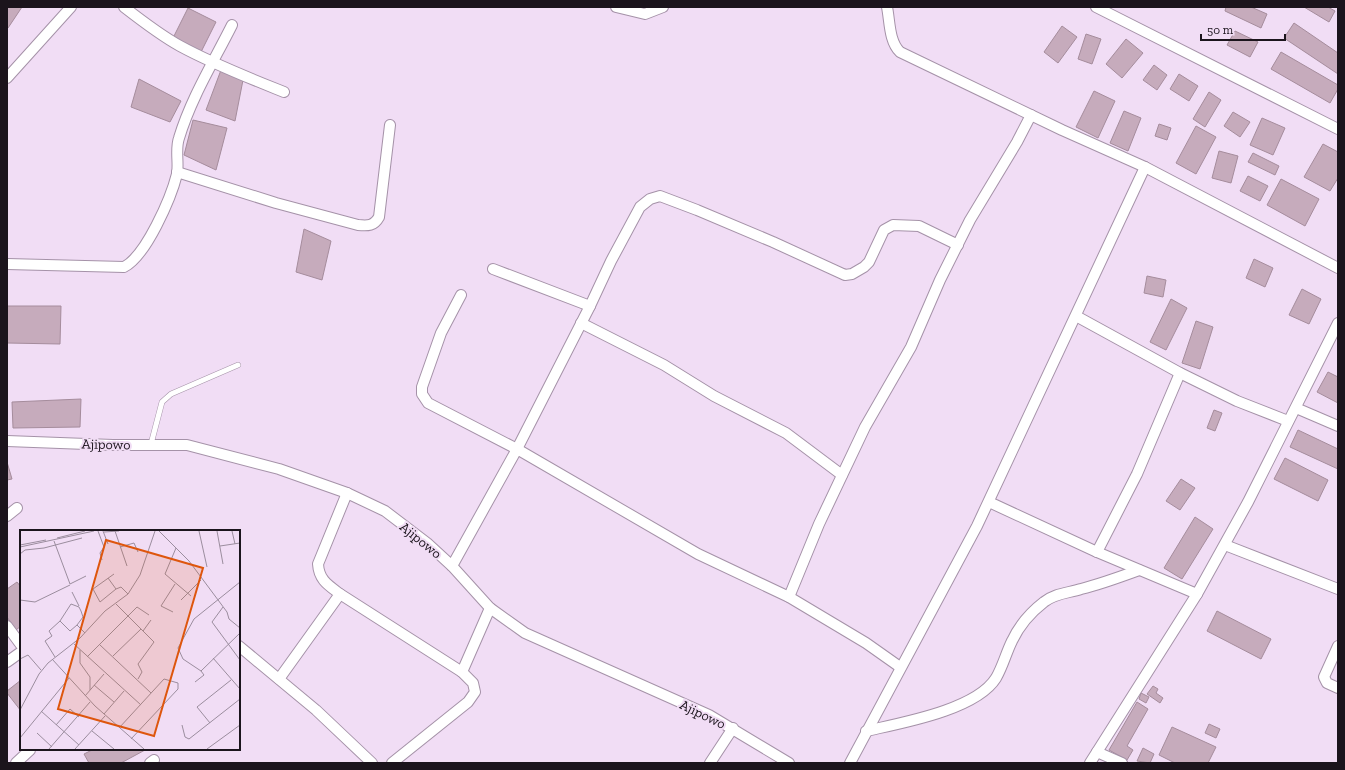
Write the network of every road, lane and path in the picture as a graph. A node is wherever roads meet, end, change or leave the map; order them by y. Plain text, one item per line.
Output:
1 (71, 7) edge
2 (124, 7) edge
3 (616, 7) edge
4 (663, 7) edge
5 (888, 7) edge
6 (1096, 7) edge
7 (232, 25) dead end
8 (213, 63) junction
9 (7, 78) edge
10 (284, 92) dead end
11 (1031, 115) junction
12 (390, 125) dead end
13 (1338, 129) edge
14 (1145, 167) junction
15 (178, 172) junction
16 (958, 245) junction
17 (7, 264) edge
18 (1338, 268) edge
19 (493, 269) dead end
20 (462, 295) dead end
21 (590, 306) junction
22 (1076, 316) junction
23 (581, 323) junction
24 (1338, 323) edge
25 (238, 365) dead end
26 (1180, 373) junction
27 (1296, 408) junction
28 (1288, 421) junction
29 (1338, 426) edge
30 (7, 441) edge
31 (151, 444) junction
32 (517, 449) junction
33 (842, 476) junction
34 (347, 493) junction
35 (989, 502) junction
36 (18, 508) dead end
37 (7, 516) edge
38 (1225, 545) junction
39 (1097, 552) junction
40 (452, 566) junction
41 (1139, 570) junction
42 (1338, 589) edge
43 (340, 594) junction
44 (1197, 594) junction
45 (789, 597) junction
46 (490, 608) junction
47 (7, 626) edge
48 (20, 644) edge
49 (1338, 646) edge
50 (240, 647) edge
51 (20, 653) edge
52 (7, 662) edge
53 (900, 667) junction
54 (462, 672) junction
55 (279, 679) junction
56 (1338, 688) edge
57 (732, 728) junction
58 (866, 731) junction
59 (30, 750) edge
60 (1097, 752) junction
61 (16, 763) edge
62 (372, 763) edge
63 (392, 763) edge
64 (710, 763) edge
65 (789, 763) edge
66 (850, 763) edge
67 (1090, 763) edge
68 (1122, 763) edge

1 - 9 street
2 - 8 street
3 - 4 street
5 - 11 street
6 - 13 street
7 - 8 street
8 - 10 street
8 - 15 street
11 - 14 street
11 - 16 street
12 - 15 street
14 - 18 street
14 - 22 street
15 - 17 street
16 - 21 street
16 - 33 street
19 - 21 street
20 - 32 street
21 - 23 street
22 - 26 street
22 - 35 street
23 - 32 street
23 - 33 street
24 - 27 street
25 - 31 lane
26 - 28 street
26 - 39 street
27 - 28 street
27 - 29 street
28 - 38 street
30 - 31 street, Ajipowo
31 - 34 street, Ajipowo
32 - 40 street
32 - 45 street
33 - 45 street
34 - 40 street, Ajipowo
34 - 43 street
35 - 39 street
35 - 53 street
36 - 37 street
38 - 42 street
38 - 44 street
39 - 41 street
40 - 46 street, Ajipowo
41 - 44 street
41 - 58 street
43 - 54 street
43 - 55 street
44 - 60 street
45 - 53 street
46 - 54 street
46 - 57 street, Ajipowo
47 - 48 street
49 - 56 street
50 - 55 street
51 - 52 street
53 - 58 street
54 - 63 street
55 - 62 street
57 - 64 street
57 - 65 street, Ajipowo
58 - 66 street
59 - 61 street
60 - 67 street
60 - 68 street

